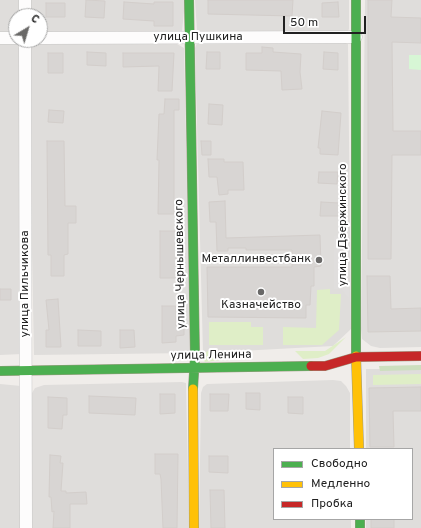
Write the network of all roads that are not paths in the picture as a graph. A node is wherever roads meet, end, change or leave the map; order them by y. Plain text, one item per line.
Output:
1 (189, 0) edge
2 (356, 0) edge
3 (189, 37) junction
4 (356, 37) junction
5 (48, 38) edge
6 (25, 48) edge
7 (421, 356) edge
8 (356, 357) junction
9 (195, 369) junction
10 (0, 371) edge
11 (26, 372) junction
12 (359, 448) edge
13 (26, 528) edge
14 (194, 528) edge

1 - 3 main road, улица Чернышевского
2 - 4 main road, улица Дзержинского
3 - 4 street, улица Пушкина
3 - 5 street, улица Пушкина
3 - 9 main road, улица Чернышевского
4 - 8 main road, улица Дзержинского
6 - 11 street, улица Пильчикова
7 - 8 main road, улица Ленина
8 - 9 main road, улица Ленина
8 - 12 main road, улица Дзержинского
9 - 11 main road, улица Ленина
9 - 14 main road, улица Чернышевского
10 - 11 main road, улица Ленина
11 - 13 street, улица Пильчикова

